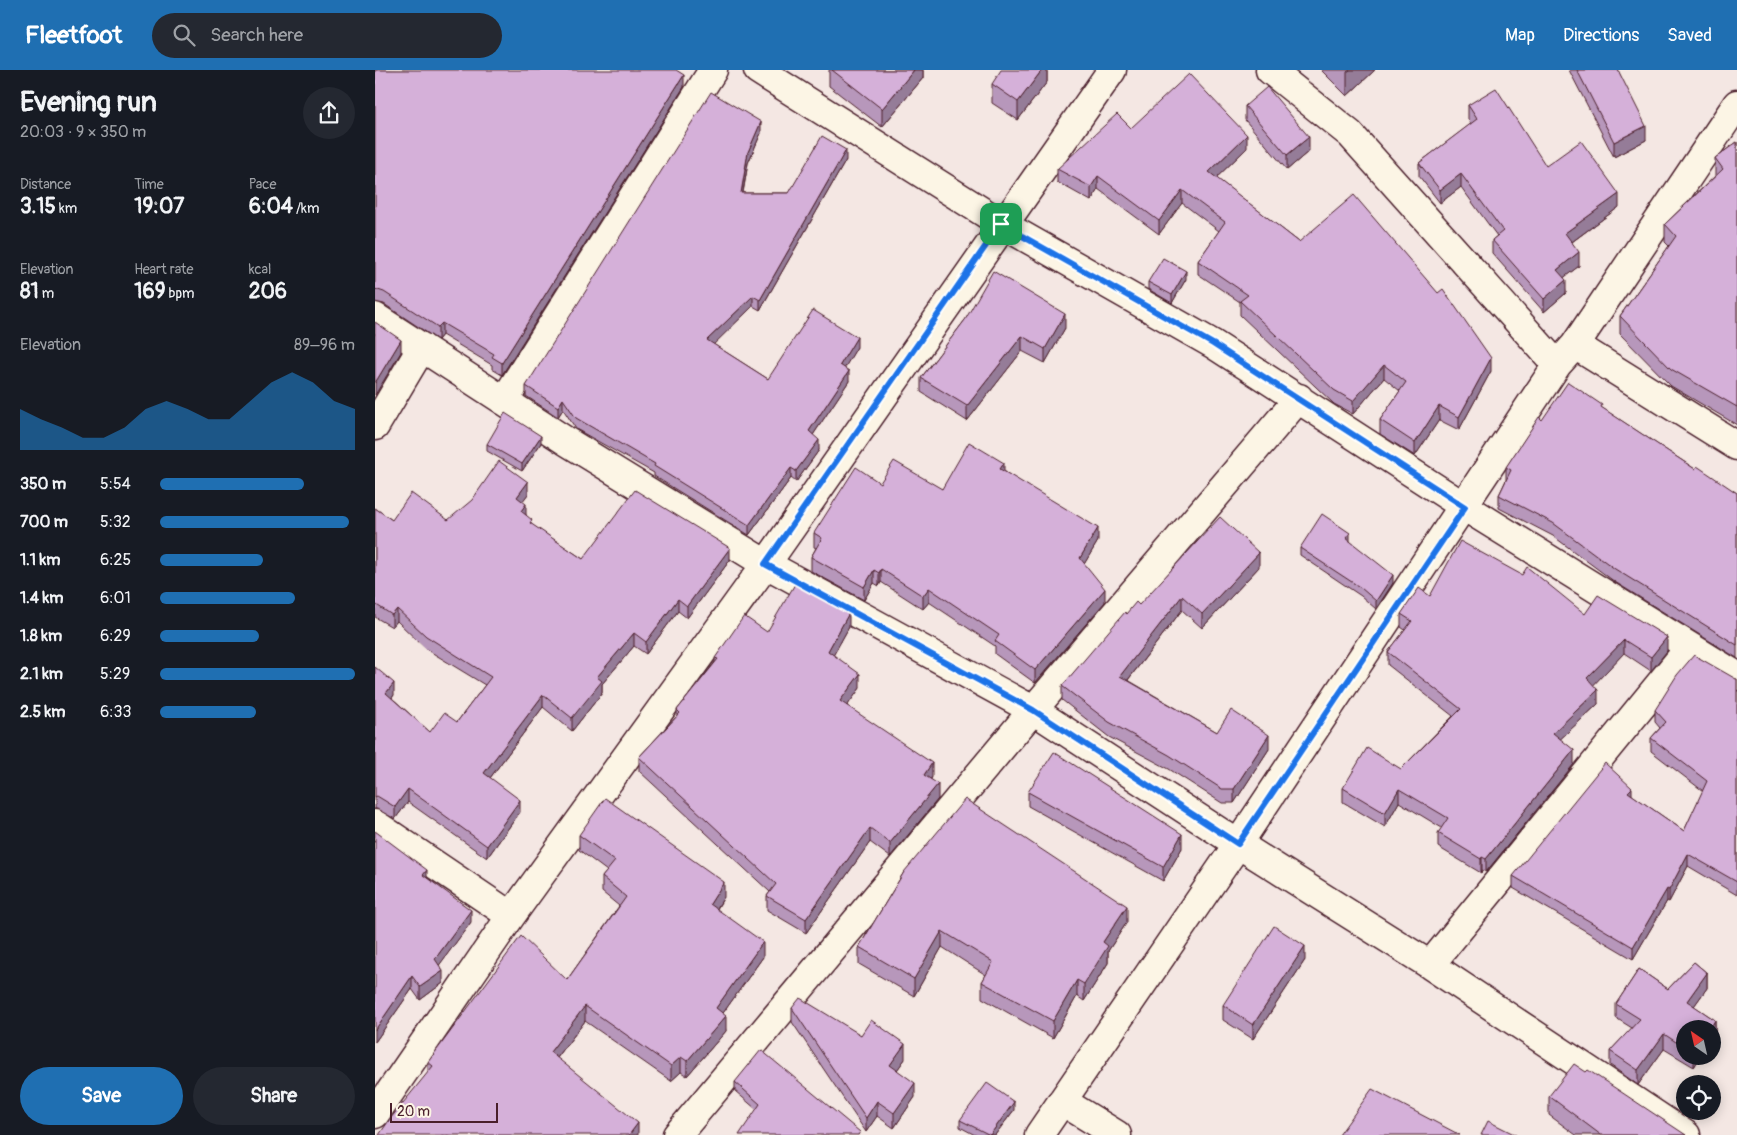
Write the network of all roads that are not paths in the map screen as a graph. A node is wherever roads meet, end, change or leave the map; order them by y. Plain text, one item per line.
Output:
1 (713, 70) edge
2 (758, 70) edge
3 (1112, 70) edge
4 (1270, 70) edge
5 (1737, 104) edge
6 (1001, 224) junction
7 (375, 317) edge
8 (422, 348) junction
9 (1566, 355) junction
10 (1299, 398) junction
11 (504, 401) junction
12 (375, 426) edge
13 (1737, 446) edge
14 (1465, 507) junction
15 (765, 564) junction
16 (1690, 647) junction
17 (1737, 676) edge
18 (1033, 710) junction
19 (375, 824) edge
20 (1238, 844) junction
21 (511, 916) junction
22 (1430, 965) junction
23 (1063, 1101) junction
24 (375, 1114) edge
25 (677, 1135) edge
26 (1039, 1135) edge
27 (1117, 1135) edge
28 (1686, 1135) edge

1 - 11 street
2 - 6 street
3 - 6 street
4 - 9 street
5 - 9 street
6 - 10 street
6 - 15 street
7 - 8 street
8 - 11 street
8 - 12 street
9 - 13 street
9 - 14 street
10 - 14 street
10 - 18 street
11 - 15 street
14 - 16 street
14 - 20 street
15 - 18 street
15 - 21 street
16 - 17 street
16 - 22 street
18 - 20 street
18 - 25 street
19 - 21 street
20 - 22 street
20 - 23 street
21 - 24 street
22 - 28 street
23 - 26 street
23 - 27 street

